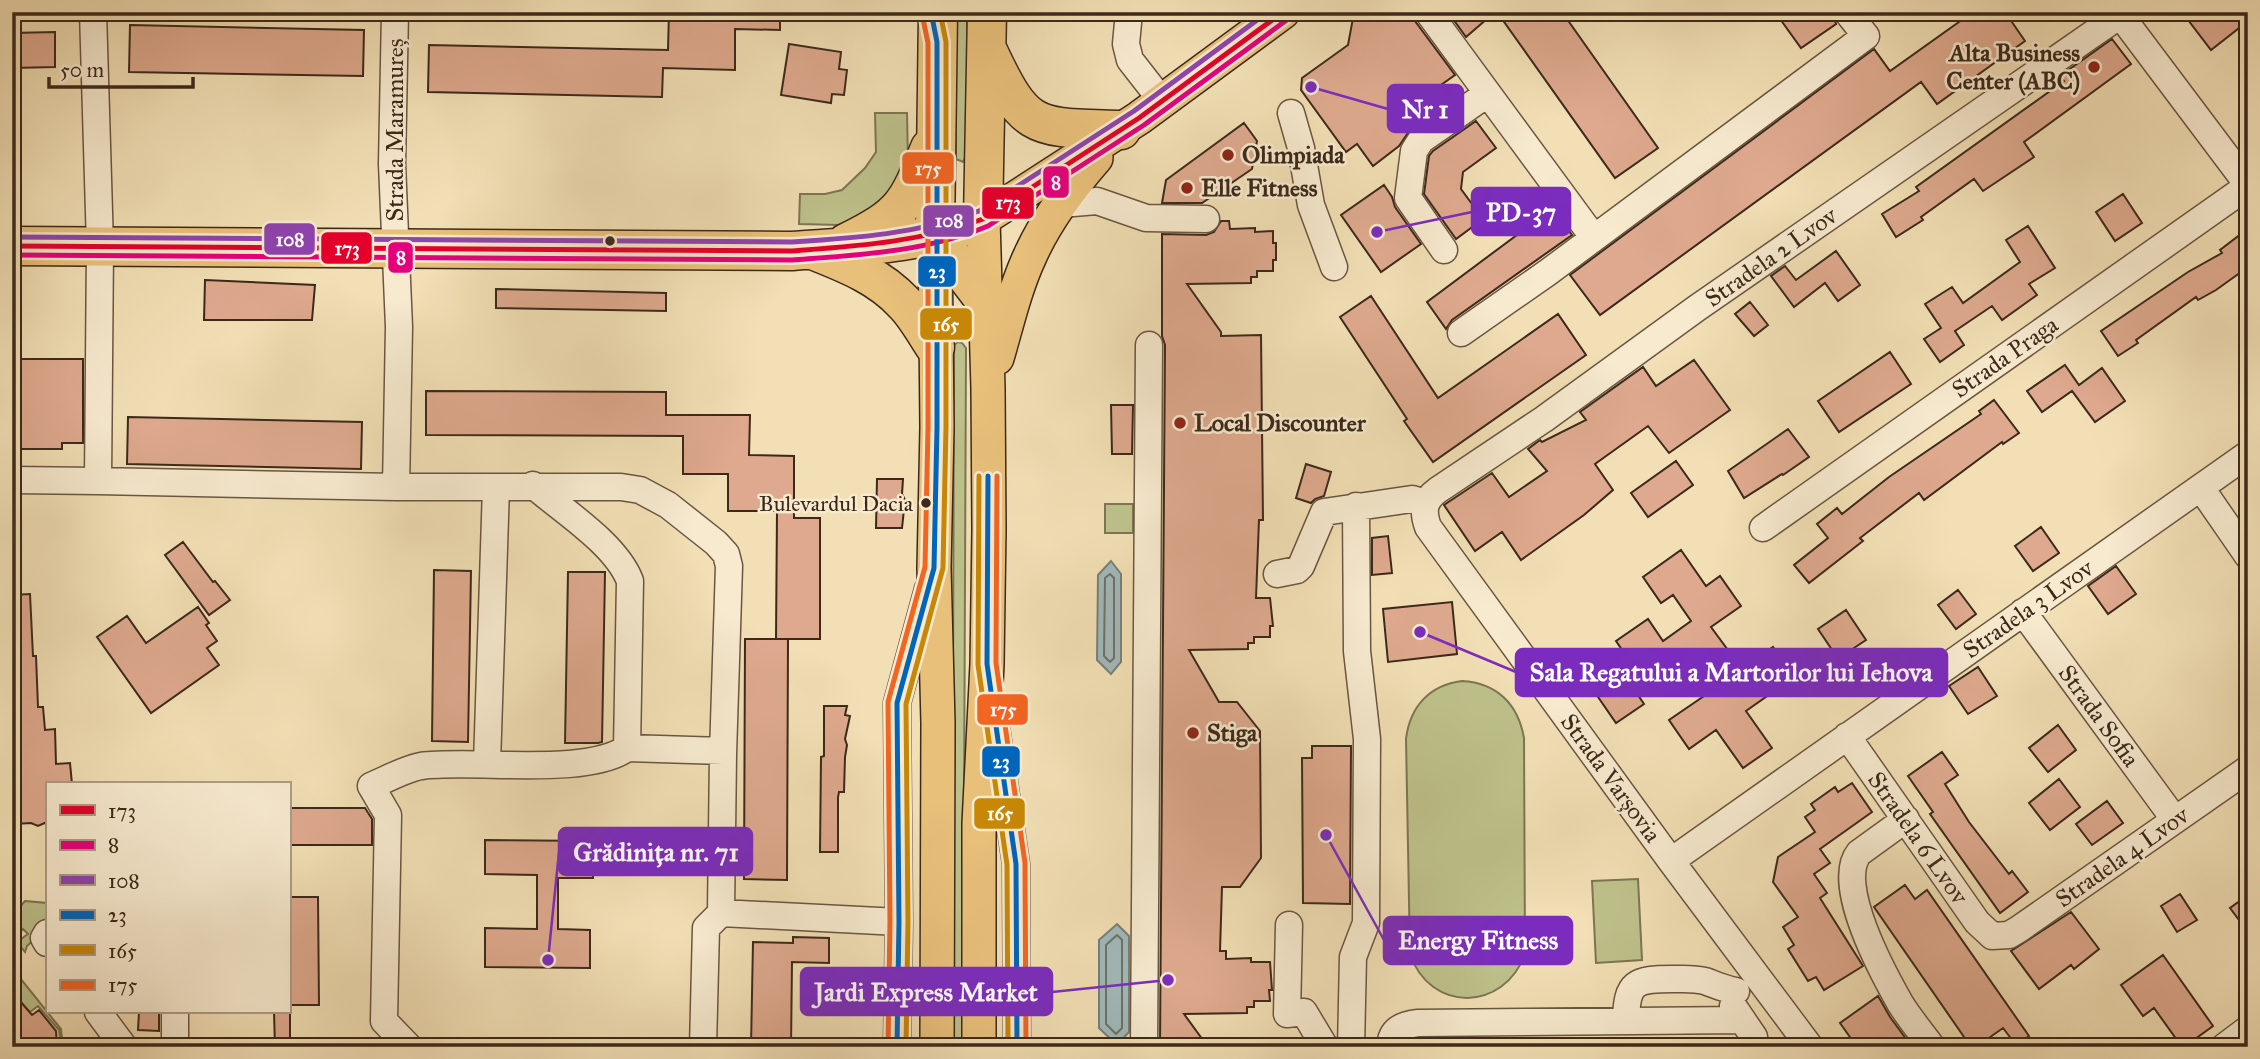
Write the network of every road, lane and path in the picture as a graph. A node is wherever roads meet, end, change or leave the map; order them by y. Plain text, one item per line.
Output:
1 (93, 12) edge
2 (395, 12) edge
3 (1129, 12) edge
4 (1134, 12) edge
5 (1142, 12) edge
6 (1283, 12) edge
7 (1429, 12) edge
8 (1847, 12) edge
9 (2119, 13) edge
10 (935, 22) edge
11 (987, 30) edge
12 (1487, 94) junction
13 (1162, 101) junction
14 (1291, 113) dead end
15 (1121, 130) junction
16 (936, 133) junction
17 (2248, 186) edge
18 (1090, 187) junction
19 (983, 219) junction
20 (1206, 219) dead end
21 (935, 235) junction
22 (1594, 238) junction
23 (12, 246) edge
24 (100, 246) junction
25 (395, 248) junction
26 (823, 249) junction
27 (1444, 250) dead end
28 (1334, 267) dead end
29 (986, 302) junction
30 (1461, 333) dead end
31 (987, 340) junction
32 (1149, 345) dead end
33 (935, 347) junction
34 (988, 388) junction
35 (2248, 454) edge
36 (12, 480) edge
37 (99, 481) junction
38 (533, 485) junction
39 (396, 487) junction
40 (496, 487) junction
41 (2201, 488) junction
42 (1426, 503) junction
43 (1356, 506) junction
44 (1763, 528) dead end
45 (2248, 556) edge
46 (934, 568) junction
47 (1277, 574) dead end
48 (2023, 612) junction
49 (987, 664) junction
50 (1847, 736) junction
51 (627, 748) junction
52 (723, 751) junction
53 (487, 764) junction
54 (2248, 769) edge
55 (1906, 819) junction
56 (2175, 820) junction
57 (1671, 862) junction
58 (720, 913) junction
59 (899, 922) junction
60 (1289, 925) dead end
61 (1992, 936) joint
62 (1755, 972) junction
63 (1736, 991) junction
64 (99, 1014) edge
65 (174, 1014) edge
66 (1626, 1020) junction
67 (1742, 1020) junction
68 (2248, 1030) edge
69 (385, 1034) edge
70 (703, 1035) edge
71 (124, 1047) edge
72 (175, 1047) edge
73 (409, 1047) edge
74 (687, 1047) edge
75 (897, 1047) edge
76 (937, 1047) edge
77 (979, 1047) edge
78 (1017, 1047) edge
79 (1144, 1047) edge
80 (1325, 1047) edge
81 (1351, 1047) edge
82 (1390, 1047) edge
83 (1755, 1047) edge
84 (1810, 1047) edge
85 (1932, 1047) edge
86 (2224, 1047) edge

1 - 24 street
2 - 25 street, Strada Maramureș
3 - 13 street
4 - 5 street
6 - 13 main road
7 - 12 street
8 - 22 street
9 - 17 street
9 - 42 street, Stradela 2 Lvov
10 - 16 highway
11 - 15 highway
11 - 19 highway
12 - 22 street
12 - 27 street
13 - 15 main road
14 - 28 street
15 - 18 main road
15 - 19 main road
16 - 21 highway
16 - 26 highway
17 - 44 street, Strada Praga
18 - 20 street
18 - 34 main road
19 - 21 highway
19 - 29 main road
21 - 26 highway
21 - 29 highway
21 - 33 main road
22 - 30 street
23 - 24 highway
24 - 25 highway
24 - 37 street
25 - 26 highway
25 - 39 street, Strada Maramureș
26 - 33 highway
29 - 31 main road
31 - 33 main road
31 - 34 main road
32 - 79 street
33 - 46 main road
34 - 49 main road
35 - 41 street, Stradela 3 Lvov
36 - 37 street
37 - 39 street
38 - 40 street
38 - 51 street
38 - 52 street
39 - 40 street
40 - 53 street
41 - 45 street
41 - 48 street, Stradela 3 Lvov
42 - 43 street
42 - 57 street, Strada Varșovia
43 - 47 street
43 - 81 street
46 - 59 street
46 - 76 main road
48 - 50 street, Stradela 3 Lvov
48 - 56 street, Strada Sofia
49 - 77 main road
49 - 78 street
50 - 55 street, Stradela 6 Lvov
50 - 57 street, Stradela 3 Lvov
51 - 52 street
51 - 53 street
52 - 58 street
53 - 69 street
54 - 56 street, Stradela 4 Lvov
55 - 61 street, Stradela 6 Lvov
55 - 85 street
56 - 61 street, Stradela 4 Lvov
57 - 62 street, Strada Varșovia
58 - 59 street
58 - 70 street
59 - 75 street
60 - 80 street
62 - 63 street
62 - 84 street, Strada Varșovia
63 - 66 street
63 - 67 street
64 - 71 street
65 - 72 street
66 - 67 street
66 - 82 street
67 - 83 street
68 - 86 street
69 - 73 street
70 - 74 street

